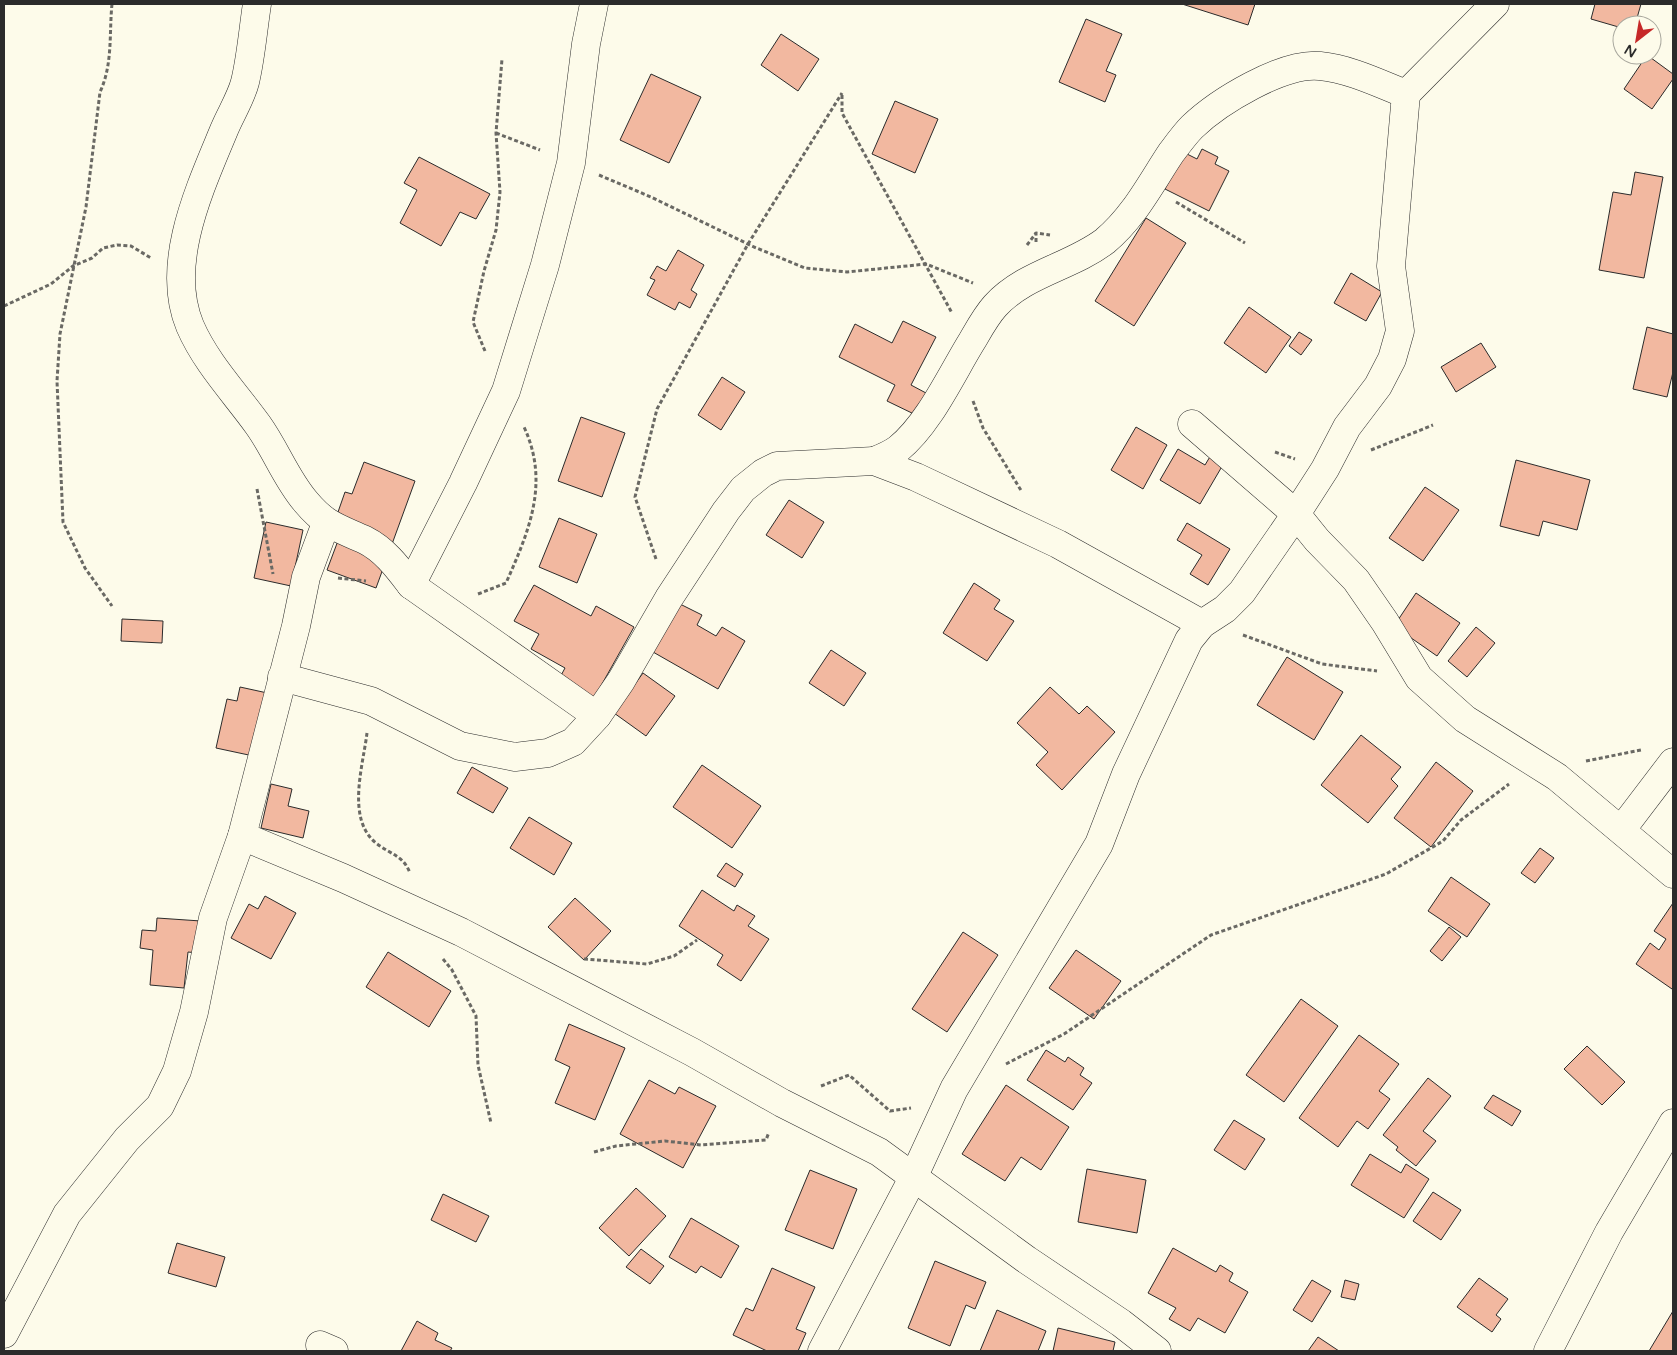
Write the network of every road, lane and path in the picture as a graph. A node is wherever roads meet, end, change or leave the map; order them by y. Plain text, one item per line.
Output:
1 (112, 4) edge
2 (257, 4) edge
3 (594, 4) edge
4 (1495, 4) edge
5 (1406, 94) junction
6 (496, 134) dead end
7 (571, 163) junction
8 (1036, 233) dead end
9 (748, 244) junction
10 (1024, 249) dead end
11 (926, 264) junction
12 (975, 283) dead end
13 (959, 362) junction
14 (1192, 424) dead end
15 (874, 462) junction
16 (1025, 496) dead end
17 (1296, 514) junction
18 (326, 523) junction
19 (410, 585) junction
20 (669, 598) junction
21 (112, 606) dead end
22 (1202, 624) junction
23 (282, 677) junction
24 (1419, 678) junction
25 (597, 716) junction
26 (1649, 748) dead end
27 (1673, 762) edge
28 (1544, 768) junction
29 (1622, 829) junction
30 (242, 836) junction
31 (1673, 874) edge
32 (1003, 1066) dead end
33 (954, 1089) junction
34 (782, 1103) junction
35 (1673, 1123) edge
36 (594, 1152) dead end
37 (913, 1178) junction
38 (4, 1334) edge
39 (822, 1351) edge
40 (1157, 1351) edge
41 (1548, 1351) edge

1 - 21 path
2 - 18 street
3 - 7 street
4 - 5 street
5 - 13 street
5 - 17 street
6 - 7 path
7 - 9 path
7 - 19 street
8 - 10 path
9 - 11 path
9 - 11 path
9 - 20 path
11 - 12 path
11 - 13 path
13 - 15 street
13 - 16 path
14 - 17 street
15 - 20 street
15 - 22 street
17 - 22 street
17 - 24 street
18 - 19 street
18 - 23 street
19 - 25 street
20 - 25 street
22 - 24 path
22 - 33 street
23 - 25 street
23 - 30 street
24 - 28 street
26 - 28 path
27 - 29 street
28 - 29 street
28 - 32 path
29 - 31 street
30 - 34 street
30 - 38 street
33 - 34 path
33 - 37 street
34 - 36 path
34 - 37 street
35 - 41 street
37 - 39 street
37 - 40 street

